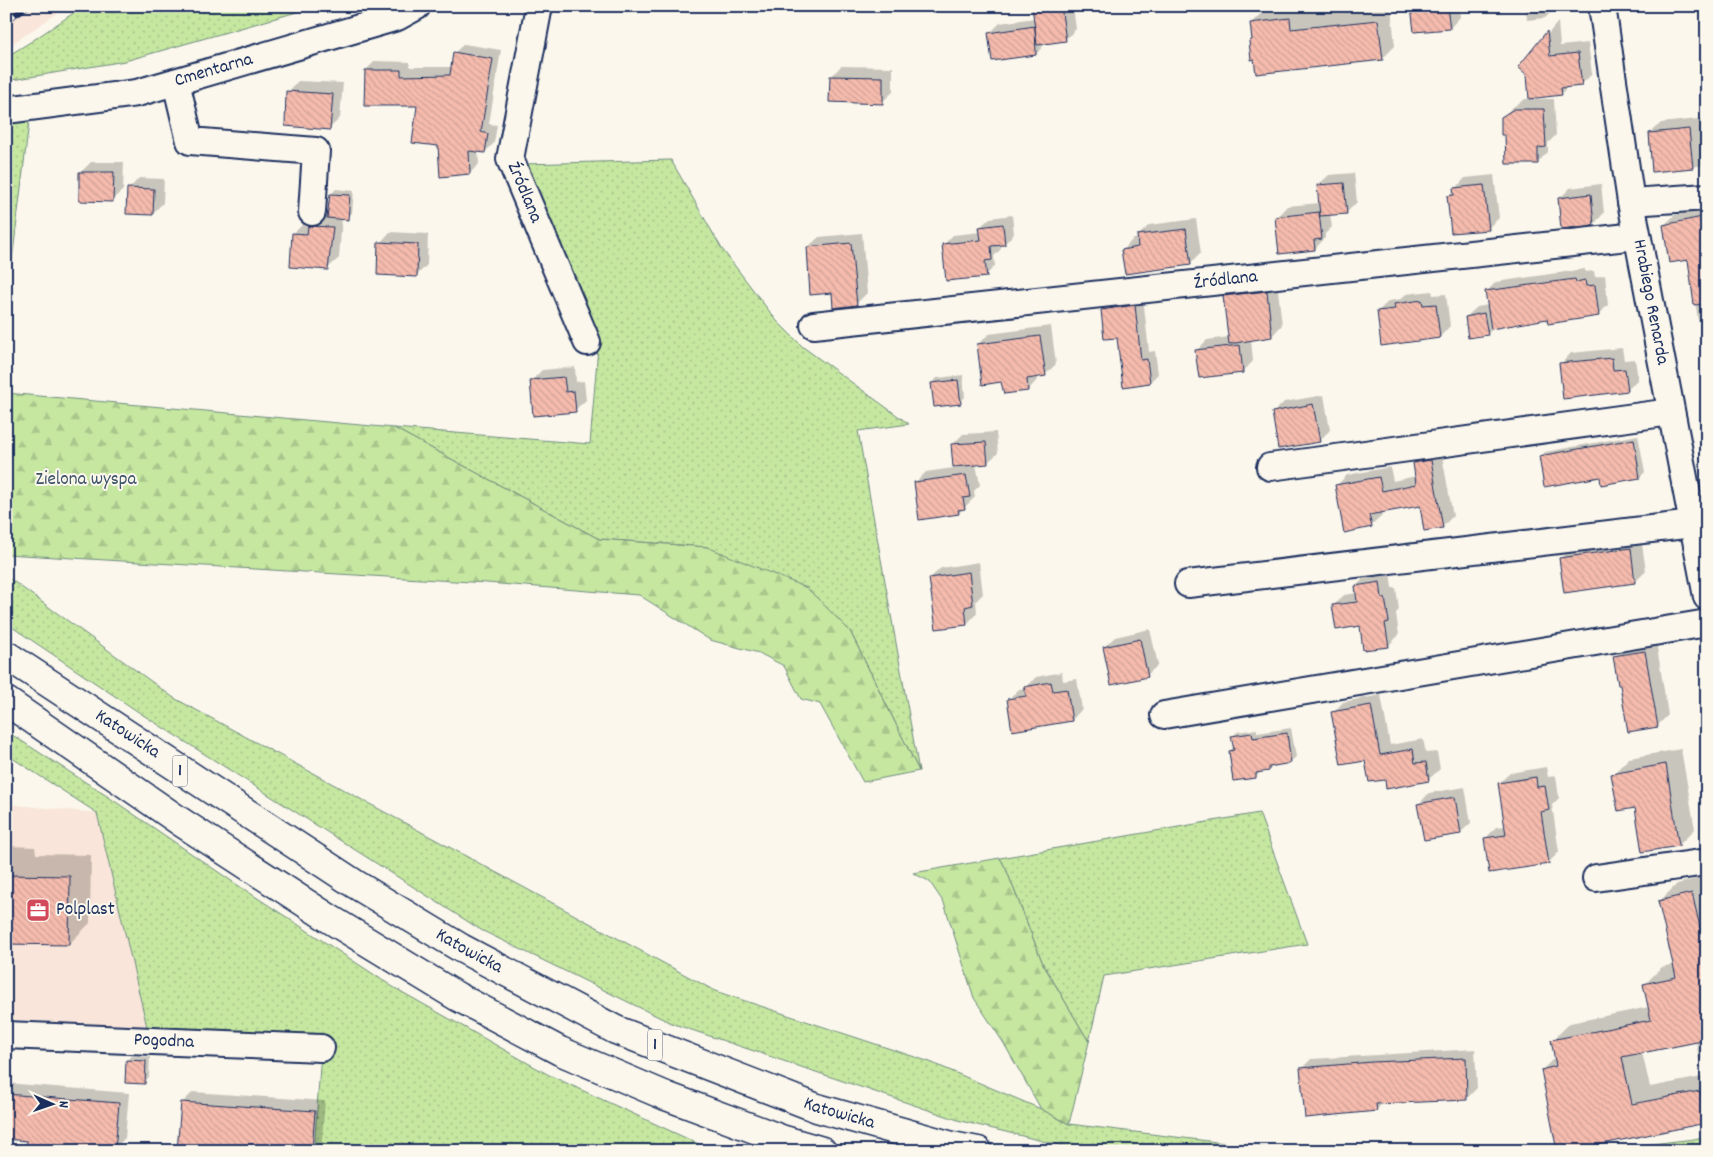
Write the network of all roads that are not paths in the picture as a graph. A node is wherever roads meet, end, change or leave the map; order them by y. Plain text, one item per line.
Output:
1 (417, 6) edge
2 (539, 6) edge
3 (1602, 6) edge
4 (176, 82) junction
5 (6, 110) edge
6 (1707, 197) edge
7 (1631, 202) junction
8 (312, 212) dead end
9 (1637, 236) junction
10 (814, 325) dead end
11 (587, 342) dead end
12 (1671, 412) junction
13 (1270, 468) dead end
14 (1693, 524) junction
15 (1188, 584) dead end
16 (1707, 597) edge
17 (1707, 623) edge
18 (6, 655) edge
19 (6, 701) edge
20 (1164, 715) dead end
21 (1707, 862) edge
22 (1596, 878) dead end
23 (6, 1034) edge
24 (321, 1048) dead end
25 (822, 1151) edge
26 (978, 1151) edge

1 - 4 street, Cmentarna
2 - 11 street, Źródlana
3 - 7 street, Hrabiego Renarda
4 - 5 street, Cmentarna
4 - 8 street
6 - 7 street
7 - 9 street, Hrabiego Renarda
9 - 10 street, Źródlana
9 - 12 street, Hrabiego Renarda
12 - 13 street
12 - 14 street, Hrabiego Renarda
14 - 15 street
14 - 16 street, Hrabiego Renarda
17 - 20 street
18 - 26 main road, Katowicka / 1
19 - 25 main road, Katowicka / 1
21 - 22 street
23 - 24 street, Pogodna

